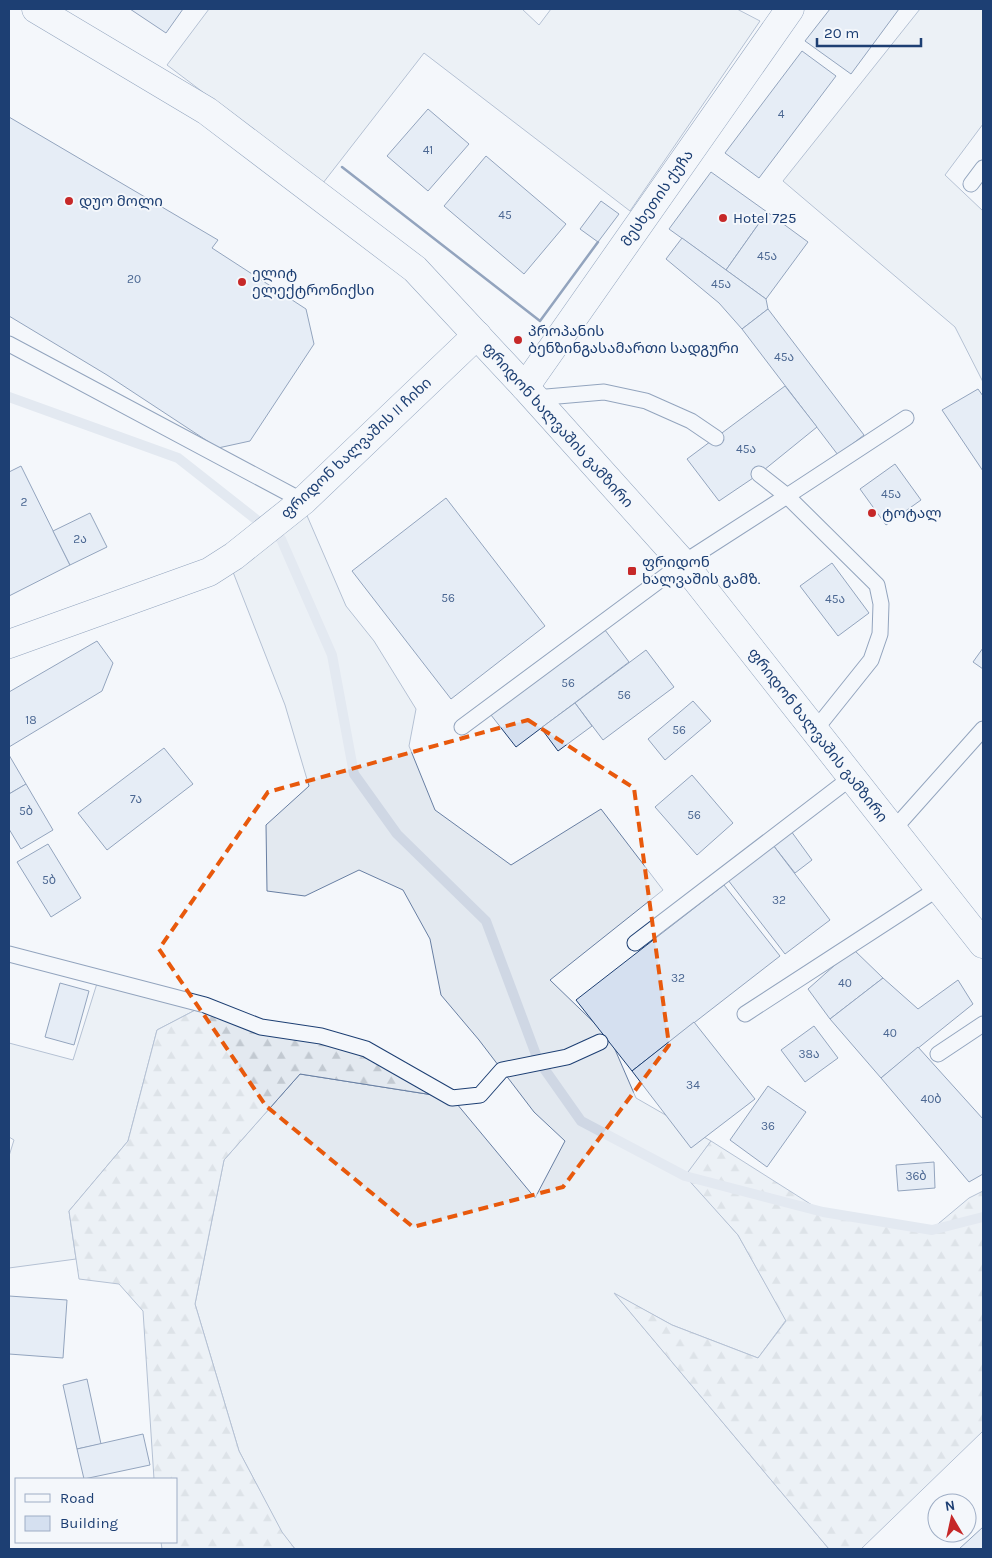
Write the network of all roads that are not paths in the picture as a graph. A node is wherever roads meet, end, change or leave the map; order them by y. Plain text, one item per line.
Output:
1 (36, 9) edge
2 (790, 9) edge
3 (983, 168) edge
4 (971, 184) dead end
5 (477, 335) junction
6 (9, 344) edge
7 (530, 393) junction
8 (906, 418) dead end
9 (716, 438) dead end
10 (759, 474) dead end
11 (787, 496) junction
12 (303, 501) junction
13 (683, 563) junction
14 (9, 644) edge
15 (462, 727) dead end
16 (983, 728) edge
17 (815, 730) junction
18 (852, 777) junction
19 (893, 830) junction
20 (939, 888) junction
21 (634, 943) dead end
22 (983, 944) edge
23 (9, 954) edge
24 (746, 1014) dead end
25 (983, 1024) edge
26 (600, 1042) dead end
27 (938, 1054) dead end

1 - 5 main road, ფრიდონ ხალვაშის გამზირი
2 - 7 main road, მესხეთის ქუჩა
3 - 4 lane
5 - 7 main road, ფრიდონ ხალვაშის გამზირი
5 - 12 main road, ფრიდონ ხალვაშის II ჩიხი
6 - 12 lane
7 - 9 lane
7 - 13 main road, ფრიდონ ხალვაშის გამზირი
8 - 11 lane
10 - 11 lane
11 - 13 lane
11 - 17 lane
12 - 14 main road, ფრიდონ ხალვაშის II ჩიხი
13 - 15 lane
13 - 17 main road, ფრიდონ ხალვაშის გამზირი
16 - 19 lane
17 - 18 main road, ფრიდონ ხალვაშის გამზირი
18 - 19 main road, ფრიდონ ხალვაშის გამზირი
18 - 21 lane
19 - 20 main road, ფრიდონ ხალვაშის გამზირი
20 - 22 main road, ფრიდონ ხალვაშის გამზირი
20 - 24 lane
23 - 26 lane
25 - 27 lane

